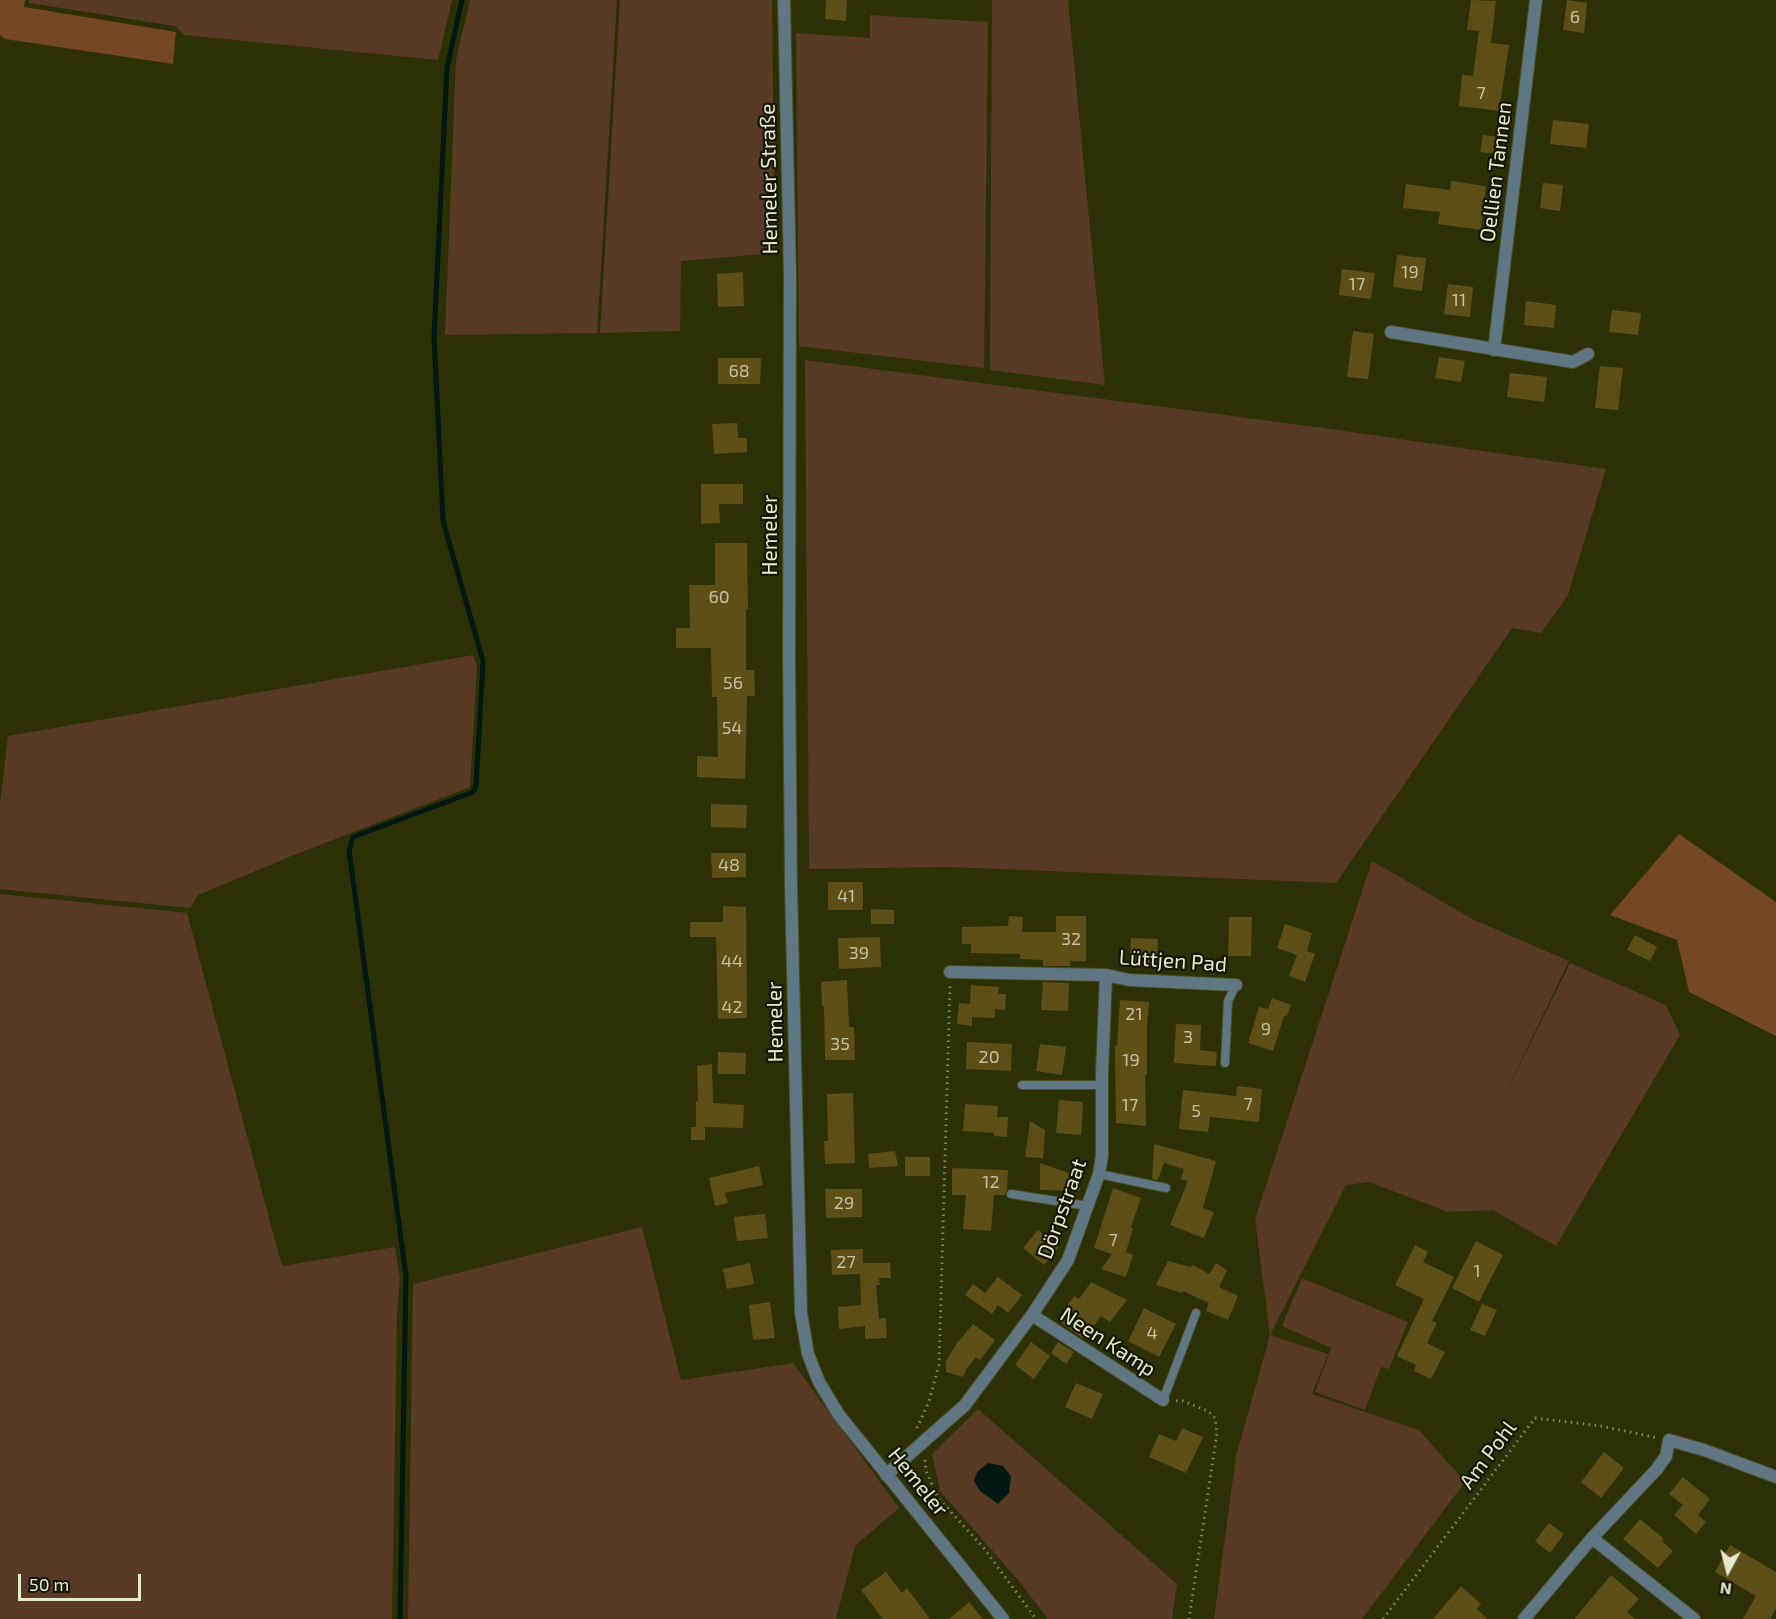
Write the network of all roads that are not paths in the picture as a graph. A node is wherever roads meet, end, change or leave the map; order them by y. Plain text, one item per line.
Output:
1 (784, 0) edge
2 (1536, 0) edge
3 (1391, 332) dead end
4 (1494, 350) junction
5 (1588, 354) dead end
6 (790, 357) joint
7 (950, 972) road end
8 (1106, 975) junction
9 (1236, 985) joint
10 (1225, 1063) dead end
11 (1022, 1085) dead end
12 (1104, 1085) junction
13 (1099, 1174) junction
14 (1166, 1188) dead end
15 (1011, 1194) dead end
16 (1088, 1206) junction
17 (1196, 1313) dead end
18 (1032, 1315) junction
19 (1163, 1400) joint
20 (886, 1474) junction
21 (1776, 1477) edge
22 (1592, 1538) junction
23 (1003, 1619) edge
24 (1524, 1619) edge
25 (1694, 1619) edge

1 - 6 street, Hemeler Straße
2 - 4 street, Oellien Tannen
3 - 4 street
4 - 5 street
6 - 20 street, Hemeler
7 - 8 street
8 - 9 street, Lüttjen Pad
8 - 12 street, Dörpstraat
9 - 10 lane
11 - 12 lane
12 - 13 street, Dörpstraat
13 - 14 lane
13 - 16 street, Dörpstraat
15 - 16 lane
16 - 18 street, Dörpstraat
17 - 19 lane
18 - 19 street, Neen Kamp
18 - 20 street, Dörpstraat
20 - 23 street, Hemeler
21 - 22 street
22 - 24 street
22 - 25 street

